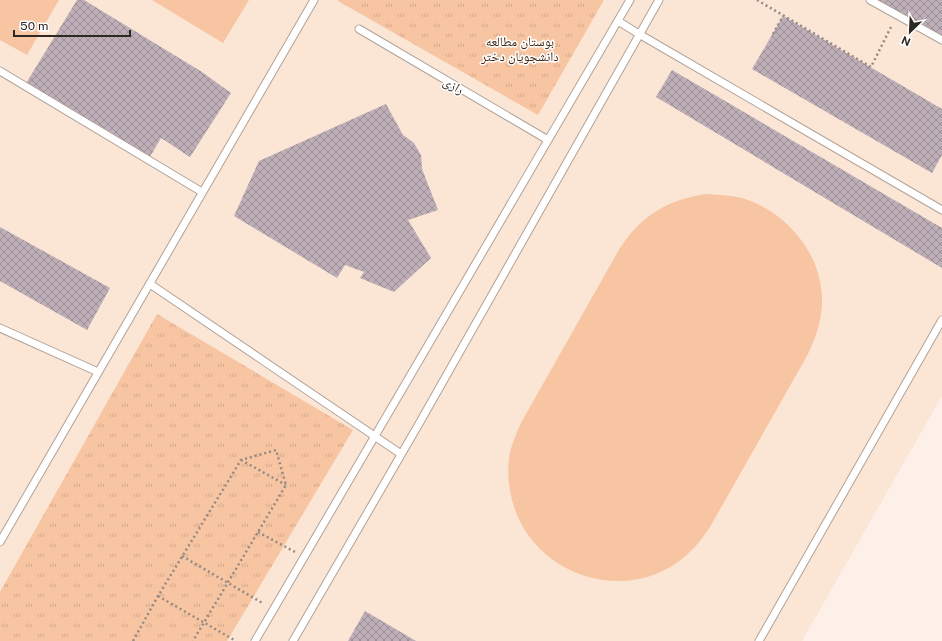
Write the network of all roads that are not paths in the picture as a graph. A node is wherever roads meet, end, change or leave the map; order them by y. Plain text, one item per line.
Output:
1 (314, 0) edge
2 (630, 0) edge
3 (659, 0) edge
4 (870, 0) edge
5 (618, 21) junction
6 (359, 29) dead end
7 (639, 34) junction
8 (942, 40) edge
9 (0, 71) edge
10 (548, 140) junction
11 (202, 192) junction
12 (942, 210) edge
13 (150, 284) junction
14 (942, 320) edge
15 (0, 328) edge
16 (98, 372) junction
17 (375, 436) junction
18 (401, 454) junction
19 (0, 542) edge
20 (254, 641) edge
21 (293, 641) edge
22 (759, 641) edge

1 - 11 lane
2 - 5 lane
3 - 7 lane
4 - 8 lane
5 - 7 lane
5 - 10 lane
6 - 10 lane, رازی
7 - 12 lane
7 - 18 lane
9 - 11 lane
10 - 17 lane
11 - 13 lane
13 - 16 lane
13 - 17 lane
14 - 22 lane
15 - 16 lane
16 - 19 lane
17 - 18 lane
17 - 20 lane
18 - 21 lane

